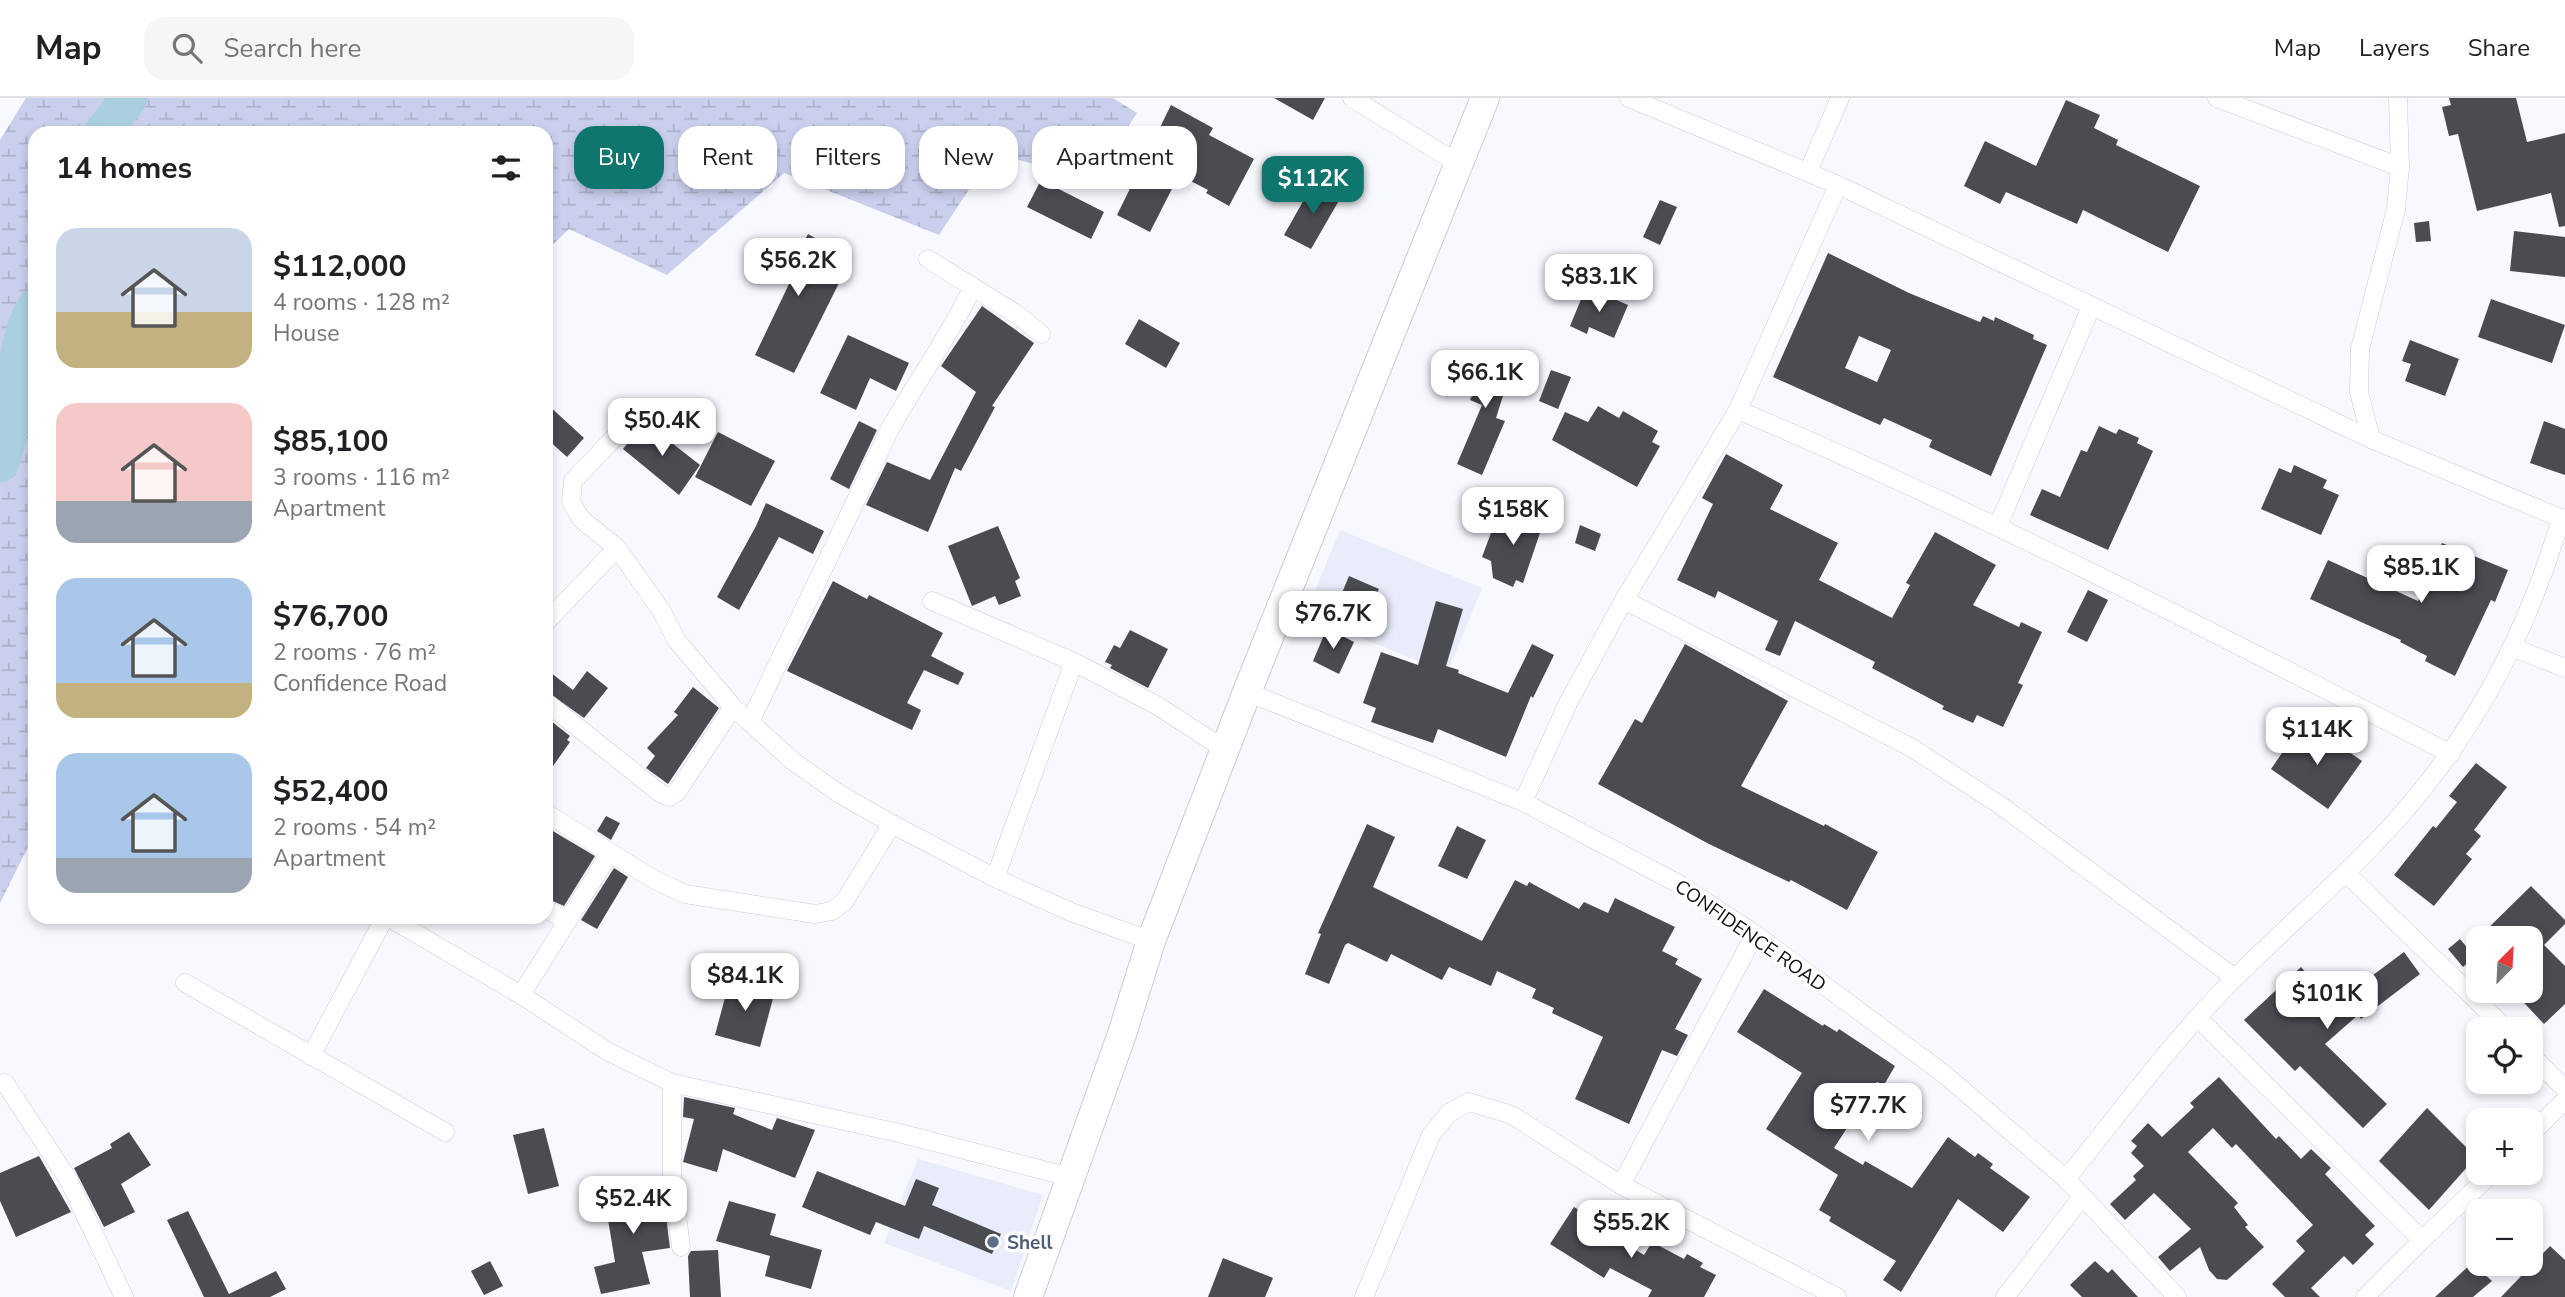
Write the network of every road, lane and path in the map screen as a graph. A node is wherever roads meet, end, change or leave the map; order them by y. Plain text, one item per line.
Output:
1 (1352, 98) edge
2 (1485, 98) edge
3 (1629, 98) edge
4 (1840, 98) edge
5 (2217, 98) edge
6 (2398, 98) edge
7 (1459, 164) junction
8 (2400, 167) junction
9 (1808, 172) junction
10 (1838, 185) junction
11 (928, 259) dead end
12 (973, 287) junction
13 (2091, 307) junction
14 (1041, 334) dead end
15 (1738, 411) junction
16 (631, 420) dead end
17 (2371, 439) junction
18 (2563, 519) edge
19 (1998, 526) junction
20 (617, 548) junction
21 (1624, 600) junction
22 (932, 601) dead end
23 (553, 615) edge
24 (2514, 648) junction
25 (1074, 662) junction
26 (2565, 668) edge
27 (1247, 692) junction
28 (733, 707) junction
29 (553, 708) edge
30 (751, 720) junction
31 (1227, 751) junction
32 (2451, 754) junction
33 (1524, 802) junction
34 (553, 817) edge
35 (892, 824) junction
36 (610, 853) junction
37 (2346, 873) junction
38 (995, 878) junction
39 (553, 913) edge
40 (568, 921) junction
41 (383, 924) edge
42 (399, 924) edge
43 (1755, 934) junction
44 (1151, 941) junction
45 (2235, 978) junction
46 (185, 983) dead end
47 (521, 995) junction
48 (2493, 1017) edge
49 (2198, 1018) junction
50 (311, 1056) junction
51 (2543, 1067) edge
52 (5, 1083) dead end
53 (672, 1083) junction
54 (2565, 1089) edge
55 (2565, 1100) edge
56 (2543, 1122) edge
57 (445, 1132) dead end
58 (1070, 1177) junction
59 (2066, 1179) junction
60 (1621, 1185) junction
61 (2479, 1185) edge
62 (2081, 1198) junction
63 (2422, 1240) junction
64 (681, 1247) dead end
65 (124, 1297) edge
66 (1028, 1297) edge
67 (1364, 1297) edge
68 (1837, 1297) edge
69 (2005, 1297) edge
70 (2177, 1297) edge
71 (2365, 1297) edge

1 - 7 street
2 - 7 main road
3 - 9 street
4 - 9 street
5 - 8 street
6 - 8 street
7 - 27 main road
8 - 17 street
9 - 10 street
10 - 13 street
10 - 15 street
11 - 12 street
12 - 14 street
12 - 30 street
13 - 17 street
13 - 19 street
15 - 19 street
15 - 21 street
16 - 20 street
17 - 18 street
18 - 24 street
19 - 32 street
20 - 23 street
20 - 28 street
21 - 33 street
21 - 45 street
22 - 25 street
24 - 26 street
24 - 32 street
25 - 31 street
25 - 38 street
27 - 31 main road
27 - 33 street, CONFIDENCE ROAD
28 - 29 street
28 - 30 street
30 - 35 street
31 - 44 main road
32 - 37 street
33 - 43 street, CONFIDENCE ROAD
34 - 36 street
35 - 36 street
35 - 38 street
36 - 40 street
37 - 45 street
37 - 48 street
38 - 44 street
39 - 40 street
40 - 47 street
41 - 50 street
42 - 47 street
43 - 59 street, CONFIDENCE ROAD
43 - 60 street
44 - 58 main road
45 - 49 street
46 - 50 street
47 - 53 street
49 - 59 street
49 - 63 street
50 - 57 street
51 - 54 street
52 - 65 street
53 - 58 street
53 - 64 street
55 - 56 street
58 - 66 main road
59 - 62 street, CONFIDENCE ROAD
60 - 67 street
60 - 68 street
61 - 63 street
62 - 69 street
62 - 70 street, CONFIDENCE ROAD
63 - 71 street

